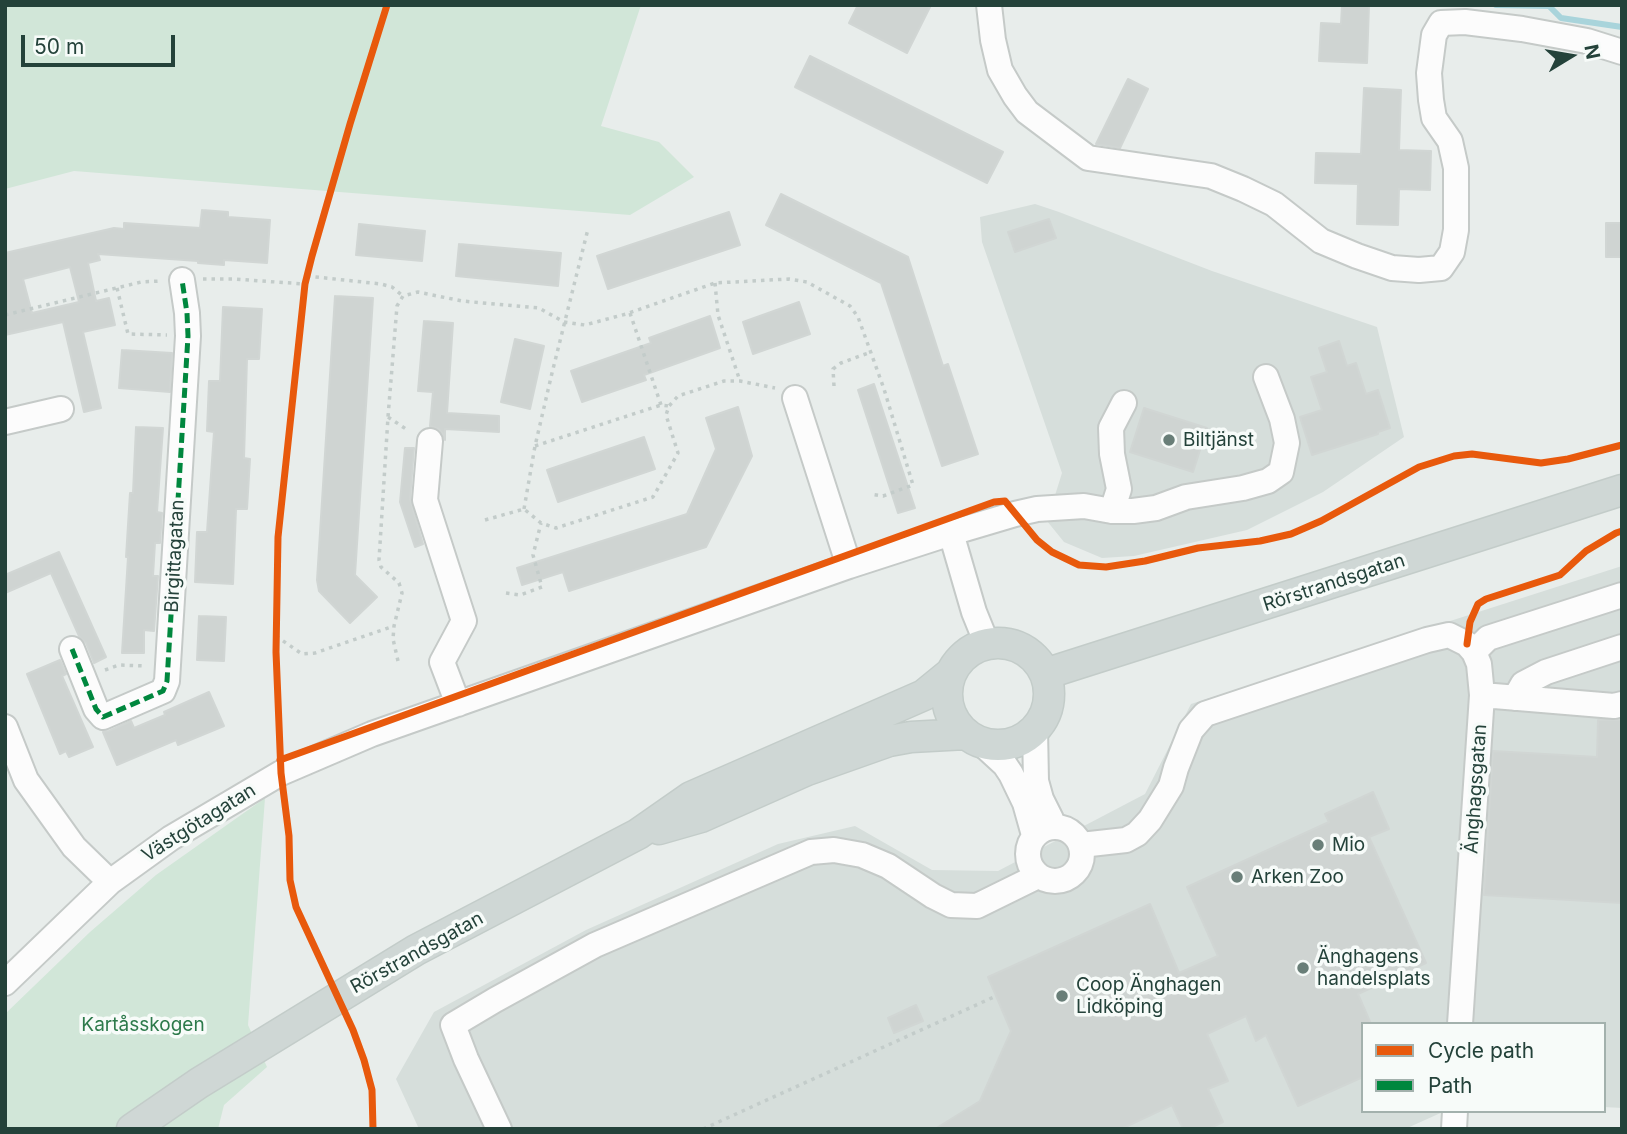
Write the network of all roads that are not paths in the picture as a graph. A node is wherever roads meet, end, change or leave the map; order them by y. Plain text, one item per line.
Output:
1 (989, 5) edge
2 (1622, 52) edge
3 (182, 280) road end
4 (1266, 377) dead end
5 (794, 398) road end
6 (1125, 403) dead end
7 (61, 409) dead end
8 (5, 422) edge
9 (430, 441) dead end
10 (1622, 490) edge
11 (1112, 511) junction
12 (951, 533) junction
13 (849, 566) junction
14 (1622, 594) edge
15 (987, 644) junction
16 (1622, 648) edge
17 (72, 649) dead end
18 (1474, 652) junction
19 (951, 673) junction
20 (1045, 674) junction
21 (1482, 695) junction
22 (1514, 698) junction
23 (458, 704) junction
24 (1622, 704) edge
25 (5, 727) edge
26 (1035, 729) junction
27 (973, 738) junction
28 (15, 784) edge
29 (1045, 830) junction
30 (638, 834) junction
31 (1081, 845) junction
32 (1038, 876) junction
33 (110, 882) junction
34 (5, 983) edge
35 (1460, 1022) edge
36 (132, 1129) edge
37 (499, 1129) edge

1 - 2 street
3 - 17 street, Birgittagatan
4 - 11 street, Västgötagatan
5 - 13 street
6 - 11 street
7 - 8 street
9 - 23 street
10 - 20 main road, Rörstrandsgatan
11 - 12 street, Västgötagatan
12 - 13 street, Västgötagatan
12 - 15 street
13 - 23 street, Västgötagatan
14 - 18 street
15 - 19 main road, Rörstrandsgatan
15 - 20 main road
16 - 22 street
18 - 21 street
18 - 31 street
19 - 27 main road
19 - 30 main road, Rörstrandsgatan
20 - 26 main road
21 - 22 street, Änghagsgatan
21 - 35 street, Änghagsgatan
22 - 24 street, Änghagsgatan
23 - 33 street, Västgötagatan
25 - 28 street
26 - 27 main road, Rörstrandsgatan
26 - 29 street
27 - 29 street
27 - 30 main road, Rörstrandsgatan
28 - 33 street
29 - 31 street
29 - 32 street
30 - 36 main road, Rörstrandsgatan
31 - 32 street
32 - 37 street
33 - 34 street, Västgötagatan

